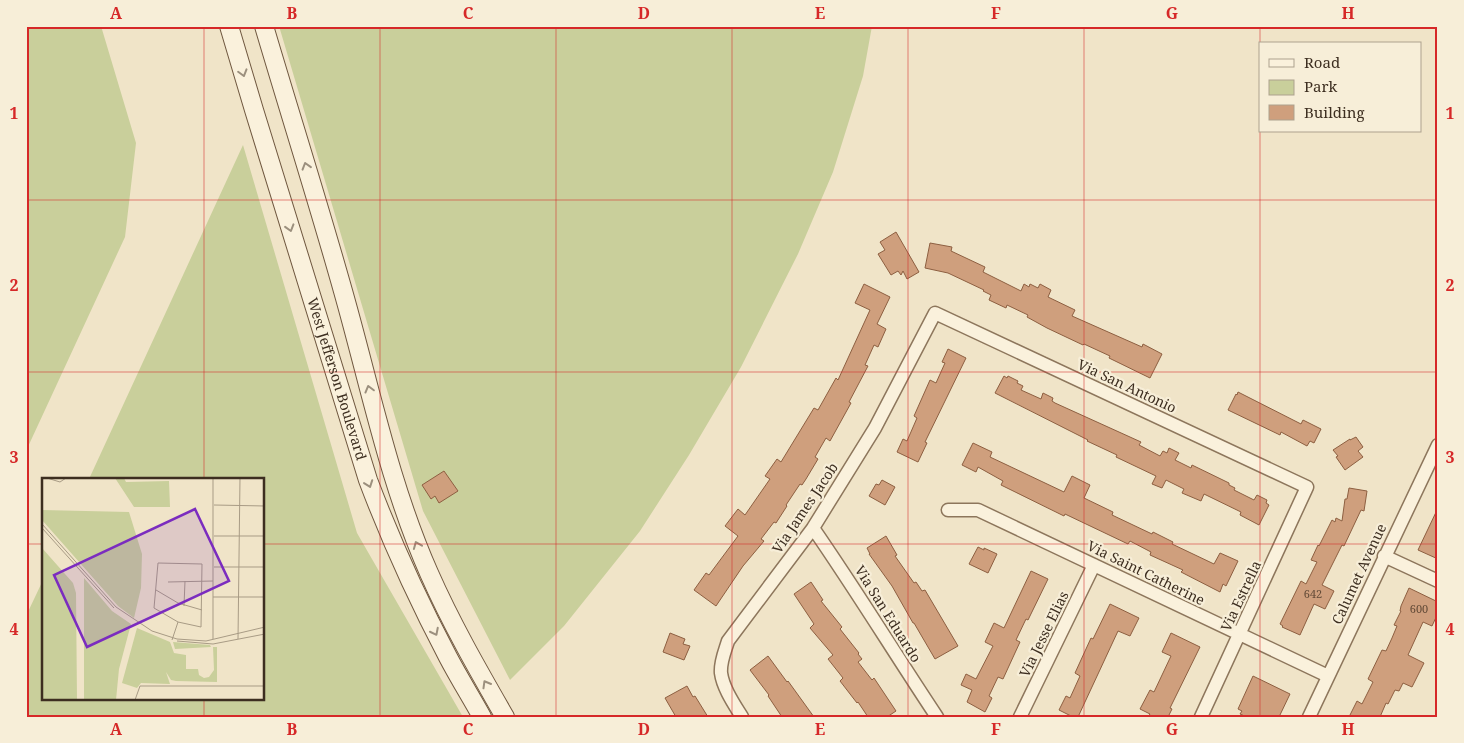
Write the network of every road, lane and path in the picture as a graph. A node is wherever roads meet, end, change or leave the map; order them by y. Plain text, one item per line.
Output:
1 (229, 26) edge
2 (264, 26) edge
3 (934, 313) joint
4 (1438, 445) edge
5 (1307, 487) joint
6 (948, 510) dead end
7 (813, 528) junction
8 (1384, 556) junction
9 (1094, 565) junction
10 (429, 574) junction
11 (1438, 581) edge
12 (411, 582) junction
13 (1240, 634) junction
14 (1328, 676) junction
15 (482, 717) edge
16 (505, 717) edge
17 (742, 717) edge
18 (936, 717) edge
19 (1020, 717) edge
20 (1201, 717) edge
21 (1309, 717) edge

1 -> 12 main road, West Jefferson Boulevard
10 -> 2 main road, West Jefferson Boulevard
3 - 5 street, Via San Antonio
3 - 7 street, Via James Jacob
4 - 8 street, Calumet Avenue
5 - 13 street, Via Estrella
6 - 9 street, Via Saint Catherine
7 - 17 street, Via James Jacob
7 - 18 street, Via San Eduardo
8 - 11 street
8 - 14 street, Calumet Avenue
9 - 13 street, Via Saint Catherine
9 - 19 street, Via Jesse Elias
10 - 12 main road
16 -> 10 main road, West Jefferson Boulevard
12 -> 15 main road, West Jefferson Boulevard
13 - 14 street, Via Saint Catherine
13 - 20 street, Via Estrella
14 - 21 street, Calumet Avenue

